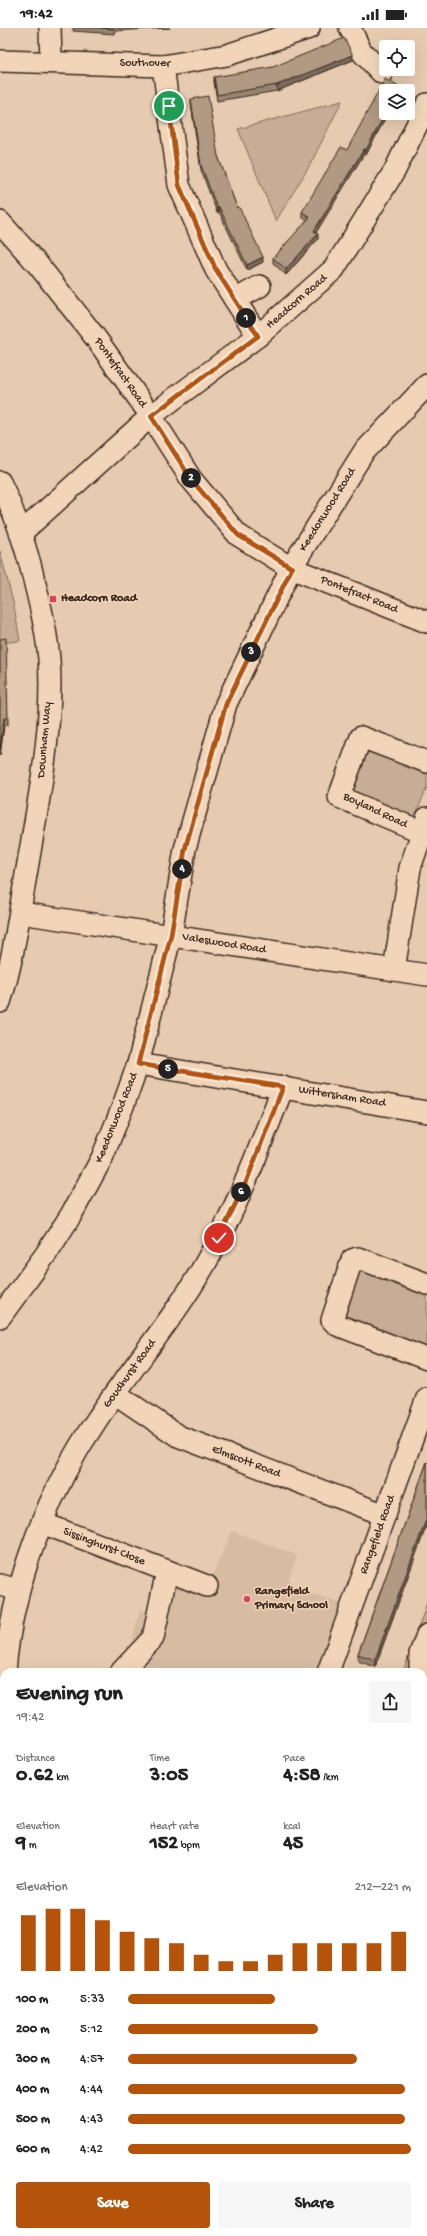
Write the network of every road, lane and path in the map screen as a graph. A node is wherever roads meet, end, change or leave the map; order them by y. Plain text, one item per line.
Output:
1 (50, 28) edge
2 (309, 28) edge
3 (350, 28) edge
4 (0, 62) edge
5 (51, 62) junction
6 (163, 66) junction
7 (379, 70) edge
8 (427, 104) edge
9 (0, 222) edge
10 (258, 336) junction
11 (427, 385) edge
12 (151, 416) junction
13 (0, 482) edge
14 (21, 533) junction
15 (292, 568) junction
16 (427, 622) edge
17 (427, 762) edge
18 (424, 825) edge
19 (21, 913) junction
20 (171, 935) junction
21 (394, 970) junction
22 (427, 975) edge
23 (0, 1002) edge
24 (138, 1064) junction
25 (283, 1087) junction
26 (427, 1112) edge
27 (427, 1284) edge
28 (0, 1317) edge
29 (427, 1359) edge
30 (116, 1394) junction
31 (427, 1398) edge
32 (385, 1515) junction
33 (42, 1523) junction
34 (167, 1571) junction
35 (207, 1586) dead end
36 (10, 1587) edge
37 (427, 1635) edge
38 (6, 1668) edge
39 (124, 1668) edge
40 (329, 1668) edge
41 (420, 1668) edge

1 - 5 street
2 - 6 street, Southover
3 - 7 street
4 - 5 street, Southover
5 - 6 street, Southover
6 - 10 street
8 - 10 street, Headcorn Road
9 - 12 street, Pontefract Road
10 - 12 street, Headcorn Road
11 - 15 street, Keedonwood Road
12 - 14 street, Headcorn Road
12 - 15 street, Pontefract Road
13 - 14 street, Downham Way
14 - 19 street, Downham Way
15 - 16 street, Pontefract Road
15 - 20 street, Keedonwood Road
17 - 18 street, Boyland Road
18 - 21 street, Boyland Road
19 - 20 street, Valeswood Road
19 - 23 street, Downham Way
20 - 21 street, Valeswood Road
20 - 24 street, Keedonwood Road
21 - 22 street, Valeswood Road
24 - 25 street, Wittersham Road
24 - 28 street, Keedonwood Road
25 - 26 street, Wittersham Road
25 - 30 street, Goudhurst Road
27 - 29 street
30 - 32 street, Elmscott Road
30 - 33 street, Goudhurst Road
31 - 32 street, Rangefield Road
32 - 40 street, Rangefield Road
33 - 34 street, Sissinghurst Close
33 - 36 street, Goudhurst Road
34 - 35 street, Sissinghurst Close
34 - 39 street
36 - 38 street, Goudhurst Road
37 - 41 street

